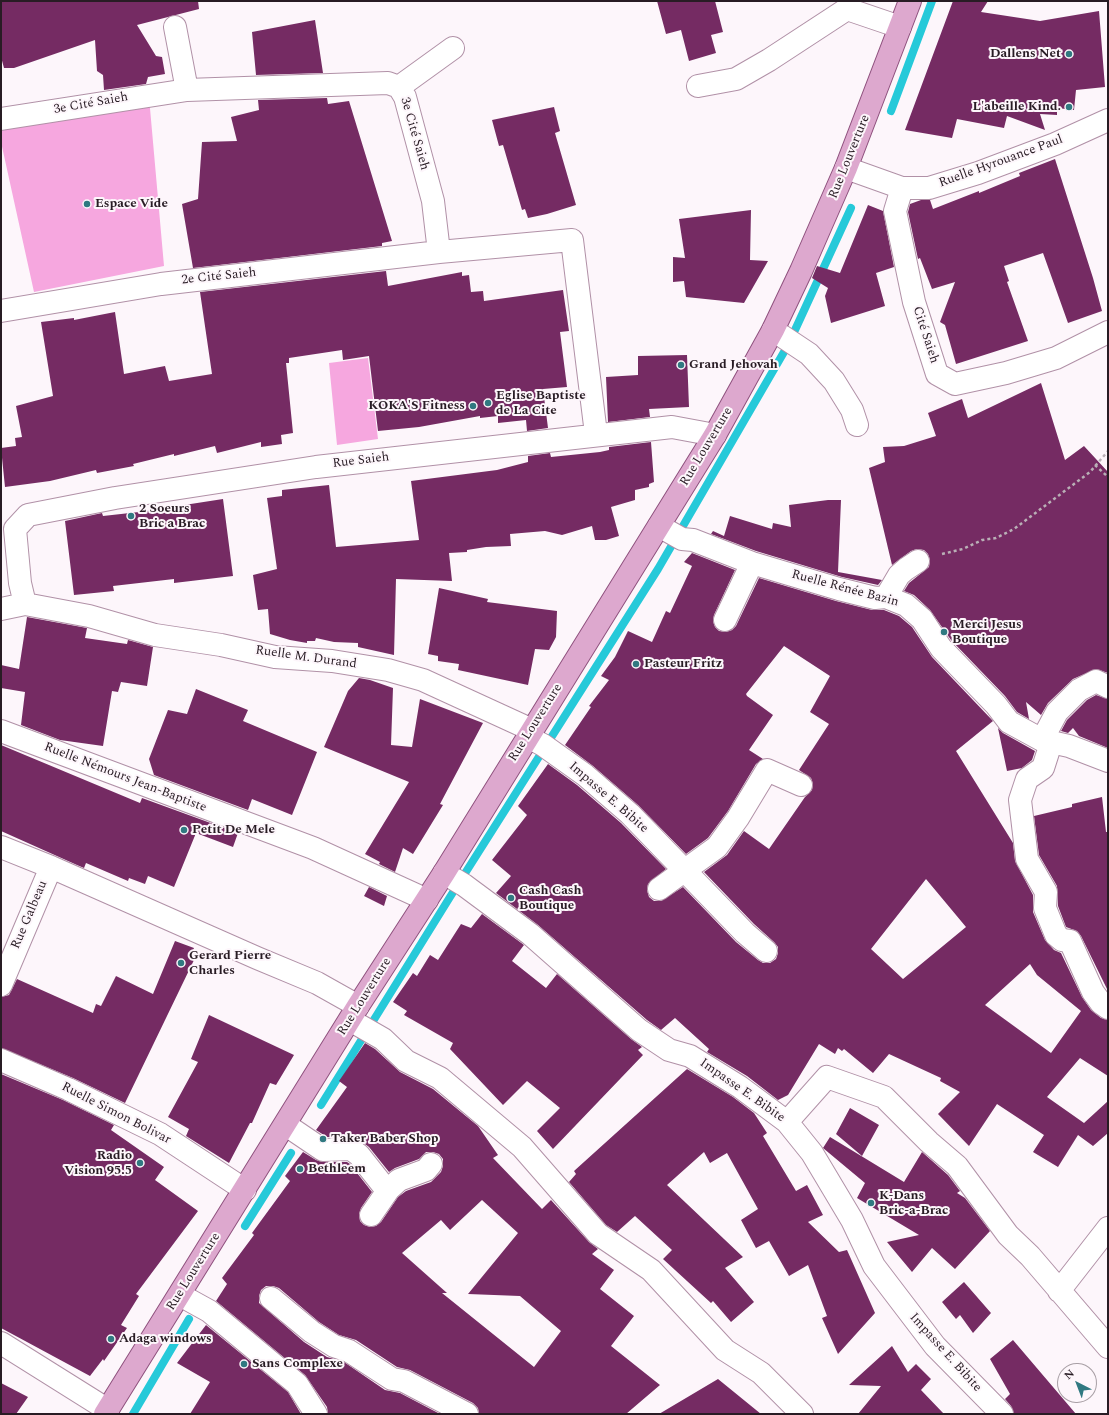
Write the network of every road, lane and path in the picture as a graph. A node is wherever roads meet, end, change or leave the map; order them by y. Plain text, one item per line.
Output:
1 (910, 1) edge
2 (175, 27) dead end
3 (900, 27) junction
4 (453, 48) dead end
5 (698, 86) dead end
6 (399, 87) junction
7 (186, 90) junction
8 (1, 119) edge
9 (1108, 120) edge
10 (846, 168) junction
11 (902, 188) junction
12 (439, 252) junction
13 (1, 311) edge
14 (773, 330) junction
15 (1108, 332) edge
16 (857, 425) dead end
17 (596, 434) junction
18 (715, 435) junction
19 (1108, 451) edge
20 (1095, 465) junction
21 (1108, 477) edge
22 (677, 531) junction
23 (918, 561) joint
24 (752, 563) junction
25 (886, 597) junction
26 (25, 604) junction
27 (1, 609) edge
28 (725, 620) dead end
29 (1108, 687) edge
30 (1, 731) edge
31 (538, 740) junction
32 (1046, 741) junction
33 (1108, 761) edge
34 (801, 785) dead end
35 (1, 847) edge
36 (51, 867) junction
37 (685, 870) junction
38 (455, 879) junction
39 (659, 889) dead end
40 (427, 900) junction
41 (766, 951) dead end
42 (1, 985) edge
43 (1108, 1008) edge
44 (361, 1022) junction
45 (1, 1060) edge
46 (786, 1122) junction
47 (286, 1125) junction
48 (432, 1164) dead end
49 (389, 1189) junction
50 (245, 1190) junction
51 (371, 1215) dead end
52 (1108, 1228) edge
53 (1059, 1291) junction
54 (180, 1295) junction
55 (271, 1298) dead end
56 (1, 1343) edge
57 (1108, 1347) edge
58 (107, 1412) edge
59 (316, 1414) edge
60 (467, 1414) edge
61 (802, 1414) edge
62 (1002, 1414) edge

1 - 3 main road, Rue Louverture
2 - 7 street
3 - 5 street
3 - 10 main road, Rue Louverture
4 - 6 street
6 - 7 street, 3e Cité Saieh
6 - 12 street, 3e Cité Saieh
7 - 8 street, 3e Cité Saieh
9 - 11 street, Ruelle Hyrouance Paul
10 - 11 street, Ruelle Hyrouance Paul
10 - 14 main road, Rue Louverture
11 - 15 street, Cité Saieh
12 - 13 street, 2e Cité Saieh
12 - 17 street
14 - 16 street
14 - 18 main road, Rue Louverture
17 - 18 street, Rue Saieh
17 - 26 street, Rue Saieh
18 - 22 main road, Rue Louverture
19 - 20 path
20 - 21 path
20 - 23 path
22 - 24 street, Ruelle Rénée Bazin
22 - 31 main road, Rue Louverture
23 - 25 street
24 - 25 street, Ruelle Rénée Bazin
24 - 28 street
25 - 32 street, Ruelle Rénée Bazin
26 - 27 street
26 - 31 street, Ruelle M. Durand
29 - 32 street
30 - 40 street, Ruelle Némours Jean-Baptiste
31 - 37 street, Impasse E. Bibite
31 - 38 main road, Rue Louverture
32 - 33 street, Ruelle Rénée Bazin
32 - 43 street
34 - 37 street
35 - 36 street
36 - 42 street, Rue Galbeau
36 - 44 street
37 - 39 street
37 - 41 street, Impasse E. Bibite
38 - 40 main road, Rue Louverture
38 - 46 street, Impasse E. Bibite
40 - 44 main road, Rue Louverture
44 - 47 main road, Rue Louverture
44 - 61 street
45 - 50 street, Ruelle Simon Bolivar
46 - 53 street
46 - 62 street, Impasse E. Bibite
47 - 49 street
47 - 50 main road, Rue Louverture
48 - 49 street
49 - 51 street
50 - 54 main road, Rue Louverture
52 - 53 street
53 - 57 street
54 - 58 main road, Rue Louverture
54 - 59 street
55 - 60 street
56 - 58 street

